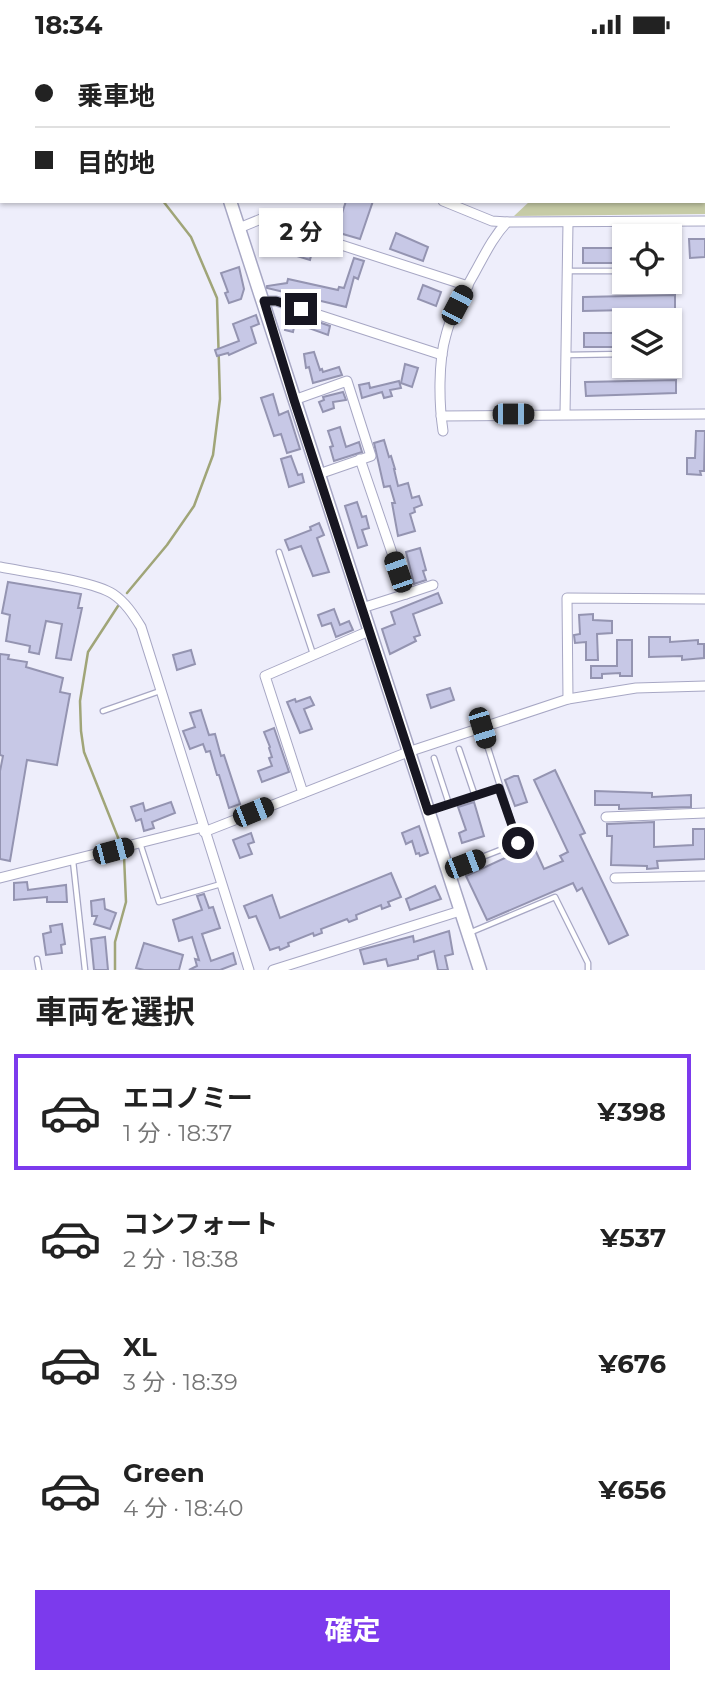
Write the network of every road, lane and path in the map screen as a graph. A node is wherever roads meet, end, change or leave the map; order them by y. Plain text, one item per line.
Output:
1 (231, 203) edge
2 (448, 203) edge
3 (705, 221) edge
4 (508, 222) junction
5 (568, 223) junction
6 (239, 228) junction
7 (567, 271) junction
8 (612, 271) edge
9 (468, 286) junction
10 (264, 301) junction
11 (612, 354) edge
12 (443, 355) junction
13 (566, 355) junction
14 (294, 400) junction
15 (565, 414) junction
16 (705, 414) edge
17 (441, 416) junction
18 (443, 431) dead end
19 (360, 459) junction
20 (319, 474) junction
21 (279, 552) dead end
22 (0, 567) edge
23 (433, 585) dead end
24 (406, 594) junction
25 (705, 599) edge
26 (362, 608) junction
27 (369, 631) junction
28 (313, 655) junction
29 (705, 686) edge
30 (160, 691) junction
31 (568, 699) junction
32 (103, 711) dead end
33 (482, 728) junction
34 (459, 749) dead end
35 (408, 752) junction
36 (434, 758) dead end
37 (499, 788) junction
38 (303, 793) junction
39 (475, 796) junction
40 (450, 804) junction
41 (428, 811) junction
42 (705, 813) edge
43 (606, 817) dead end
44 (203, 829) junction
45 (140, 843) junction
46 (73, 861) junction
47 (447, 871) junction
48 (705, 876) edge
49 (0, 878) edge
50 (615, 878) dead end
51 (221, 884) junction
52 (460, 911) junction
53 (468, 934) junction
54 (37, 960) dead end
55 (39, 970) edge
56 (85, 970) edge
57 (248, 970) edge
58 (274, 970) edge
59 (480, 970) edge
60 (588, 970) edge

1 - 6 street
2 - 4 street
3 - 5 street
4 - 5 street
4 - 9 street
5 - 7 street
6 - 9 street
6 - 10 street
7 - 8 lane
7 - 13 street
9 - 12 street
10 - 12 street
10 - 14 street
11 - 13 lane
12 - 17 street
13 - 15 street
14 - 19 street
14 - 20 street
15 - 16 street
15 - 17 street
17 - 18 street
19 - 20 street
19 - 24 street
20 - 26 street
21 - 28 lane
22 - 30 street
23 - 24 street
24 - 26 street
25 - 31 street
26 - 27 street
27 - 28 street
27 - 35 street
28 - 38 street
29 - 31 street
30 - 32 lane
30 - 44 street
31 - 33 street
33 - 35 street
33 - 37 lane
34 - 39 lane
35 - 38 street
35 - 41 street
36 - 40 lane
37 - 39 lane
37 - 47 lane
38 - 44 street
39 - 40 lane
40 - 41 lane
41 - 47 street
42 - 43 street
44 - 45 street
44 - 51 street
45 - 46 street
45 - 51 lane
46 - 49 street
46 - 56 lane
47 - 52 street
48 - 50 street
51 - 57 street
52 - 53 street
52 - 58 street
53 - 59 street
53 - 60 lane
54 - 55 lane

